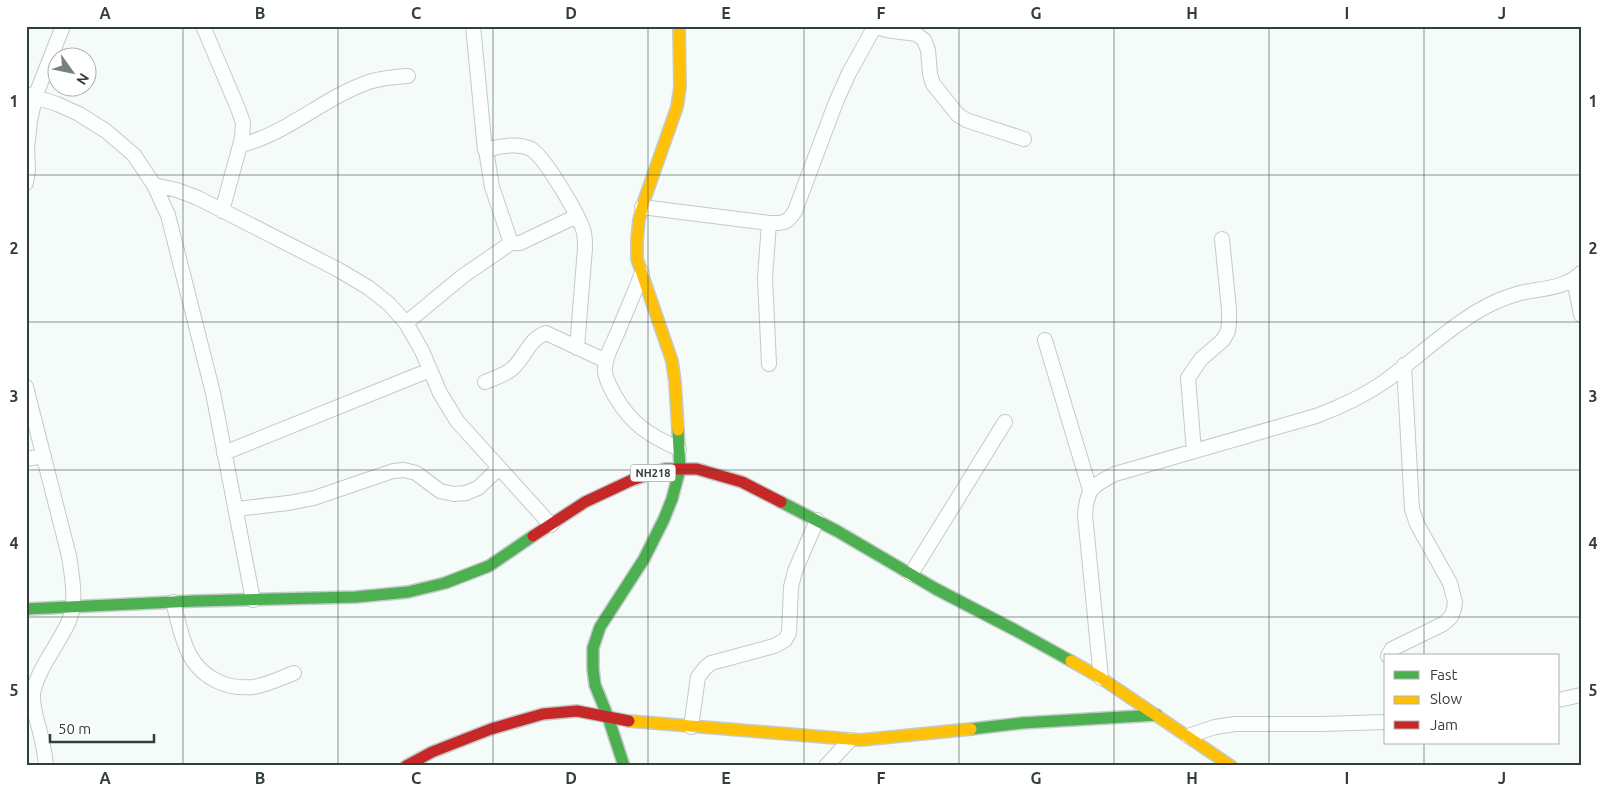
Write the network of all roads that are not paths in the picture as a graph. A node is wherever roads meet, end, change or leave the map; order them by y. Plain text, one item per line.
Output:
1 (63, 26) edge
2 (203, 26) edge
3 (473, 26) edge
4 (679, 26) edge
5 (875, 26) edge
6 (408, 76) dead end
7 (30, 96) edge
8 (1024, 139) dead end
9 (240, 145) junction
10 (486, 150) junction
11 (26, 183) edge
12 (154, 185) junction
13 (642, 207) junction
14 (222, 211) junction
15 (577, 216) junction
16 (769, 223) junction
17 (1222, 239) dead end
18 (511, 243) junction
19 (642, 273) junction
20 (1578, 276) edge
21 (1581, 315) edge
22 (406, 323) junction
23 (1045, 340) dead end
24 (577, 348) junction
25 (606, 361) junction
26 (769, 364) dead end
27 (1404, 365) junction
28 (430, 370) junction
29 (484, 382) dead end
30 (26, 387) edge
31 (1005, 422) dead end
32 (679, 449) junction
33 (1194, 451) junction
34 (224, 453) junction
35 (44, 456) junction
36 (26, 459) edge
37 (499, 468) junction
38 (680, 469) junction
39 (1090, 490) junction
40 (236, 510) junction
41 (817, 520) junction
42 (551, 525) junction
43 (911, 574) junction
44 (253, 600) junction
45 (173, 602) junction
46 (72, 607) junction
47 (26, 609) edge
48 (1389, 654) edge
49 (294, 673) dead end
50 (1101, 678) junction
51 (1581, 695) edge
52 (1560, 700) edge
53 (1157, 715) junction
54 (608, 717) junction
55 (1384, 722) edge
56 (690, 726) junction
57 (1188, 736) junction
58 (850, 740) junction
59 (46, 766) edge
60 (406, 766) edge
61 (624, 766) edge
62 (826, 766) edge
63 (1231, 766) edge

1 - 7 street
2 - 9 street
3 - 10 street
4 - 13 main road
5 - 8 street
5 - 16 street
6 - 9 street
7 - 11 street
7 - 12 street
9 - 14 street
10 - 15 street
10 - 18 street
12 - 14 street
12 - 34 street
13 - 16 street
13 - 19 main road
14 - 22 street
15 - 18 street
15 - 24 street
16 - 26 street
17 - 33 street
18 - 22 street
19 - 25 street
19 - 32 main road
20 - 21 street
20 - 27 street
22 - 28 street
23 - 39 street
24 - 25 street
24 - 29 street
25 - 32 street
27 - 33 street
27 - 48 street
28 - 34 street
28 - 37 street
30 - 35 street
31 - 43 street
32 - 38 main road
33 - 39 street
34 - 40 street
35 - 36 street
35 - 46 street
37 - 40 street
37 - 42 street
38 - 41 main road, NH218
38 - 42 main road, NH218
38 - 54 main road
39 - 50 street
40 - 44 street
41 - 43 main road, NH218
41 - 56 street
42 - 44 main road, NH218
43 - 50 main road, NH218
44 - 45 main road, NH218
45 - 46 main road, NH218
45 - 49 street
46 - 47 main road, NH218
46 - 59 street
50 - 53 main road, NH218
51 - 52 street
53 - 57 main road, NH218
53 - 58 main road
54 - 56 main road
54 - 60 main road
54 - 61 main road
55 - 57 street
56 - 58 main road
57 - 63 main road, NH218
58 - 62 street

